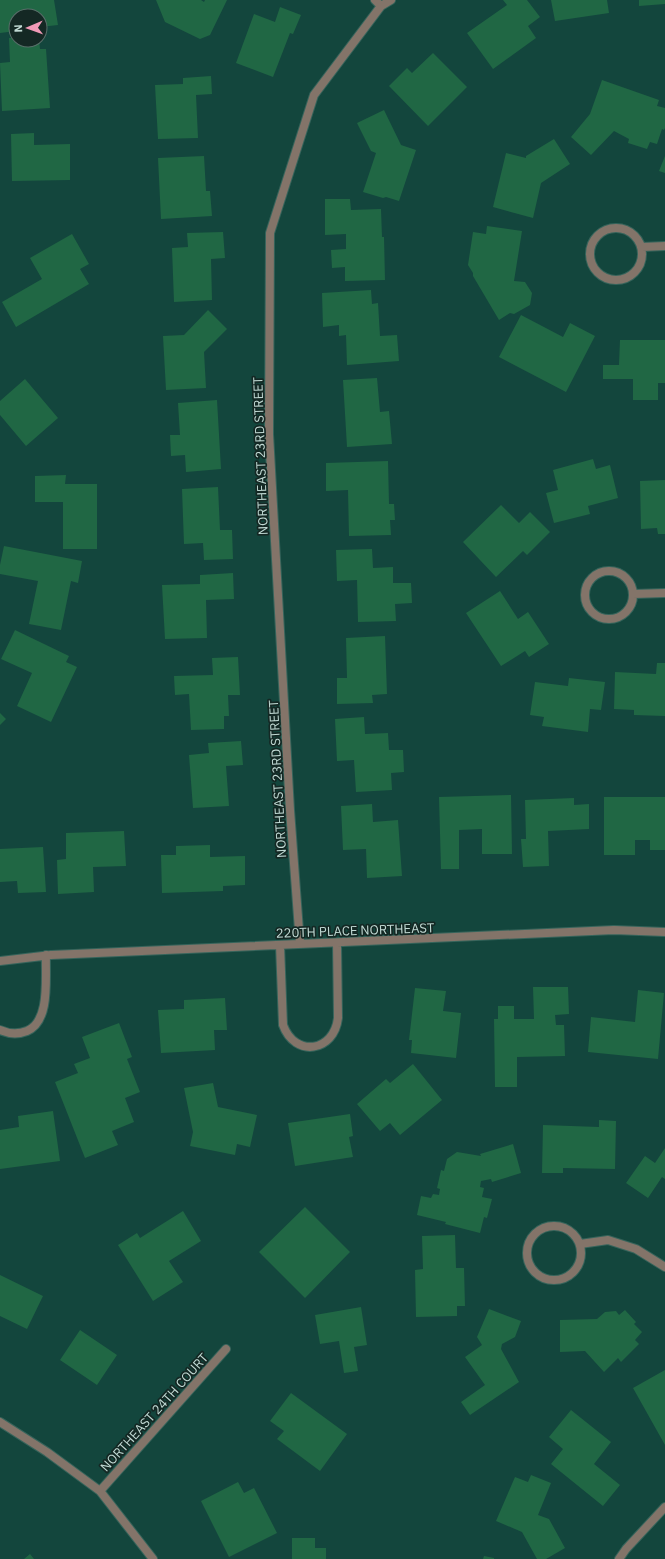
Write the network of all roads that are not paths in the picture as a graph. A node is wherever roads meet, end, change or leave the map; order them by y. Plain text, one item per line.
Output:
1 (391, 0) edge
2 (378, 3) edge
3 (665, 246) edge
4 (642, 247) junction
5 (665, 593) edge
6 (633, 594) junction
7 (665, 932) edge
8 (337, 943) junction
9 (300, 944) junction
10 (280, 945) junction
11 (46, 955) junction
12 (0, 961) edge
13 (0, 1030) edge
14 (580, 1244) junction
15 (665, 1267) edge
16 (226, 1348) dead end
17 (0, 1422) edge
18 (100, 1491) junction
19 (665, 1507) edge
20 (153, 1559) edge
21 (619, 1559) edge

1 - 2 street, NORTHEAST 23RD STREET
2 - 9 street, NORTHEAST 23RD STREET
3 - 4 street
4 - 4 street
5 - 6 street
6 - 6 street
7 - 8 street, 220TH PLACE NORTHEAST
8 - 9 street, 220TH PLACE NORTHEAST
8 - 10 street
9 - 10 street, 220TH PLACE NORTHEAST
10 - 11 street, 220TH PLACE NORTHEAST
11 - 12 street, 220TH PLACE NORTHEAST
11 - 13 street
14 - 14 street
14 - 15 street
16 - 18 street, NORTHEAST 24TH COURT
17 - 18 street
18 - 20 street
19 - 21 street

